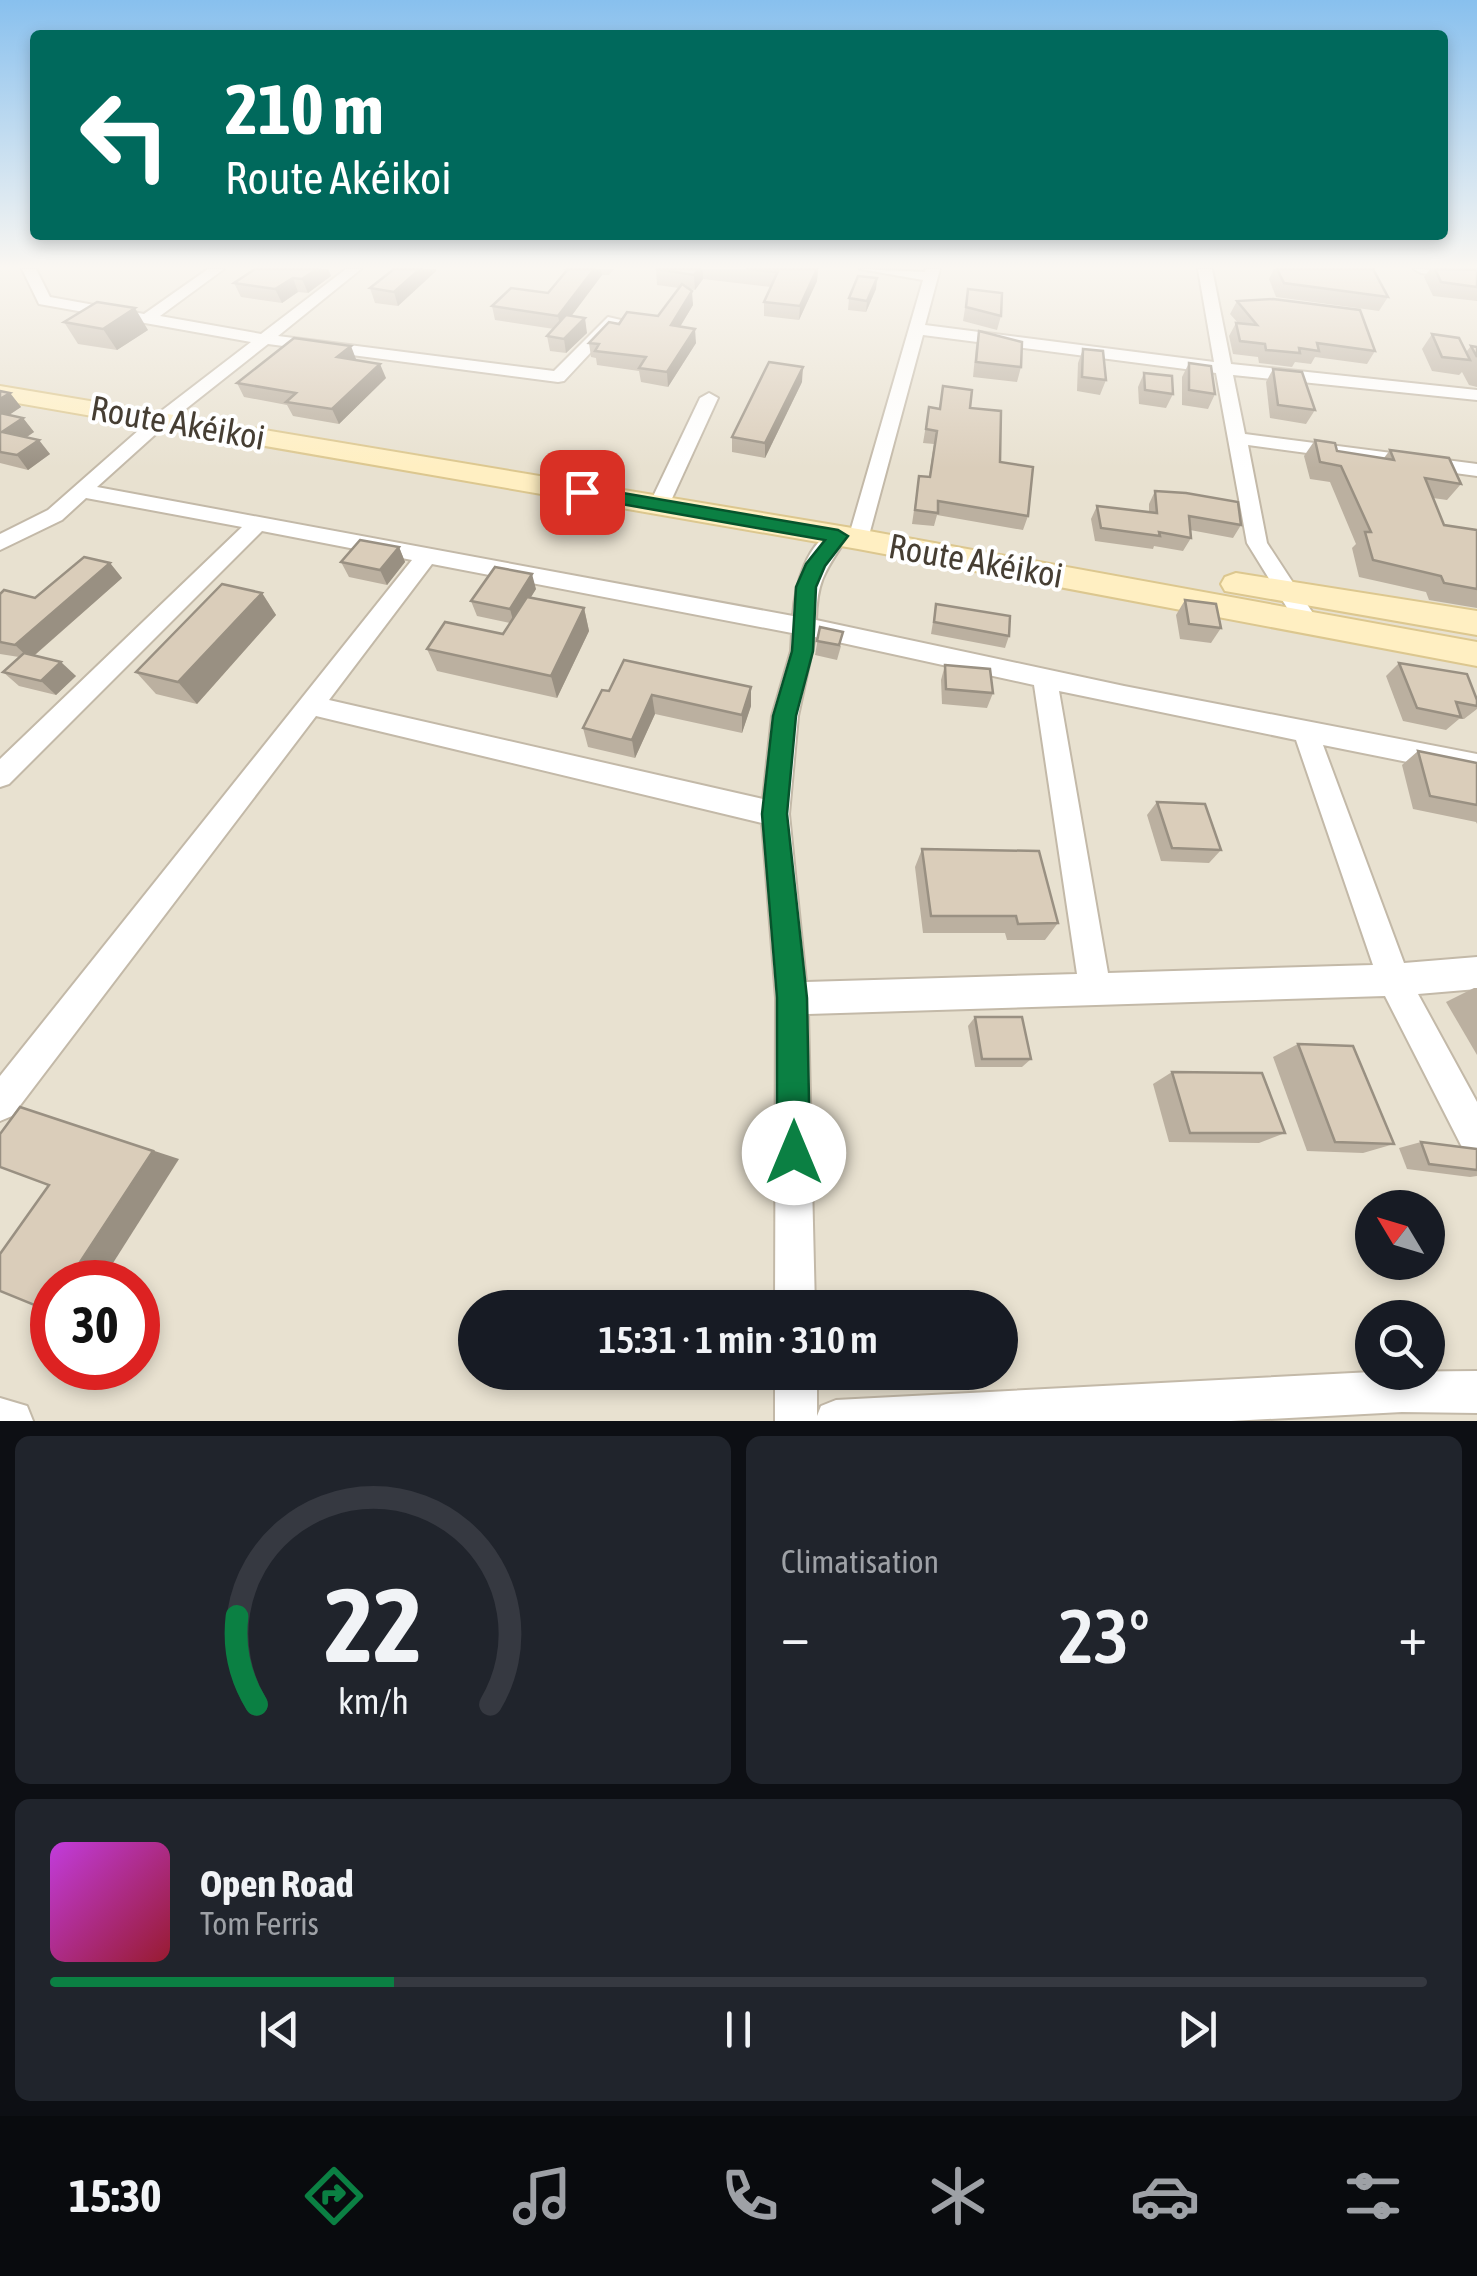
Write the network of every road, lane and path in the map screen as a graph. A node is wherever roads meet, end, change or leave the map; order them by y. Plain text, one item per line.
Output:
1 (241, 335) edge
2 (269, 335) edge
3 (598, 335) edge
4 (914, 335) edge
5 (965, 335) edge
6 (1224, 335) edge
7 (264, 339) junction
8 (1227, 369) junction
9 (0, 393) edge
10 (1477, 395) edge
11 (709, 398) dead end
12 (162, 419) junction
13 (1236, 438) junction
14 (1477, 470) edge
15 (84, 492) junction
16 (659, 505) junction
17 (257, 524) junction
18 (852, 535) junction
19 (0, 542) edge
20 (426, 557) junction
21 (1290, 592) junction
22 (1307, 621) junction
23 (1477, 624) edge
24 (804, 629) junction
25 (1477, 654) edge
26 (1046, 678) junction
27 (310, 706) junction
28 (1306, 730) junction
29 (1477, 765) edge
30 (0, 776) edge
31 (774, 814) junction
32 (1477, 973) edge
33 (1394, 980) junction
34 (1095, 989) junction
35 (792, 998) junction
36 (0, 1104) edge
37 (1477, 1138) edge
38 (795, 1290) edge
39 (796, 1390) edge
40 (1477, 1392) edge
41 (0, 1418) edge
42 (12, 1421) edge
43 (796, 1421) edge
44 (836, 1421) edge

1 - 7 street
2 - 7 street
3 - 7 street
4 - 18 street
5 - 8 street
6 - 8 street
7 - 12 street
8 - 10 street
8 - 13 street
9 - 12 street, Route Akéikoi
11 - 16 street
12 - 15 street
12 - 16 street, Route Akéikoi
13 - 14 street
13 - 21 street
15 - 17 street
15 - 19 street
16 - 18 street, Route Akéikoi
17 - 20 street
17 - 30 street
18 - 21 street, Route Akéikoi
18 - 22 street, Route Akéikoi
18 - 24 street
20 - 24 street
20 - 27 street
21 - 22 street
21 - 23 street, Route Akéikoi
22 - 25 street, Route Akéikoi
24 - 26 street
24 - 31 street
26 - 28 street
26 - 34 street
27 - 31 street
27 - 36 street
28 - 29 street
28 - 33 street
31 - 35 street
32 - 33 street
33 - 34 street
33 - 37 street
34 - 35 street
35 - 38 street
39 - 43 street
40 - 44 street
41 - 42 street

